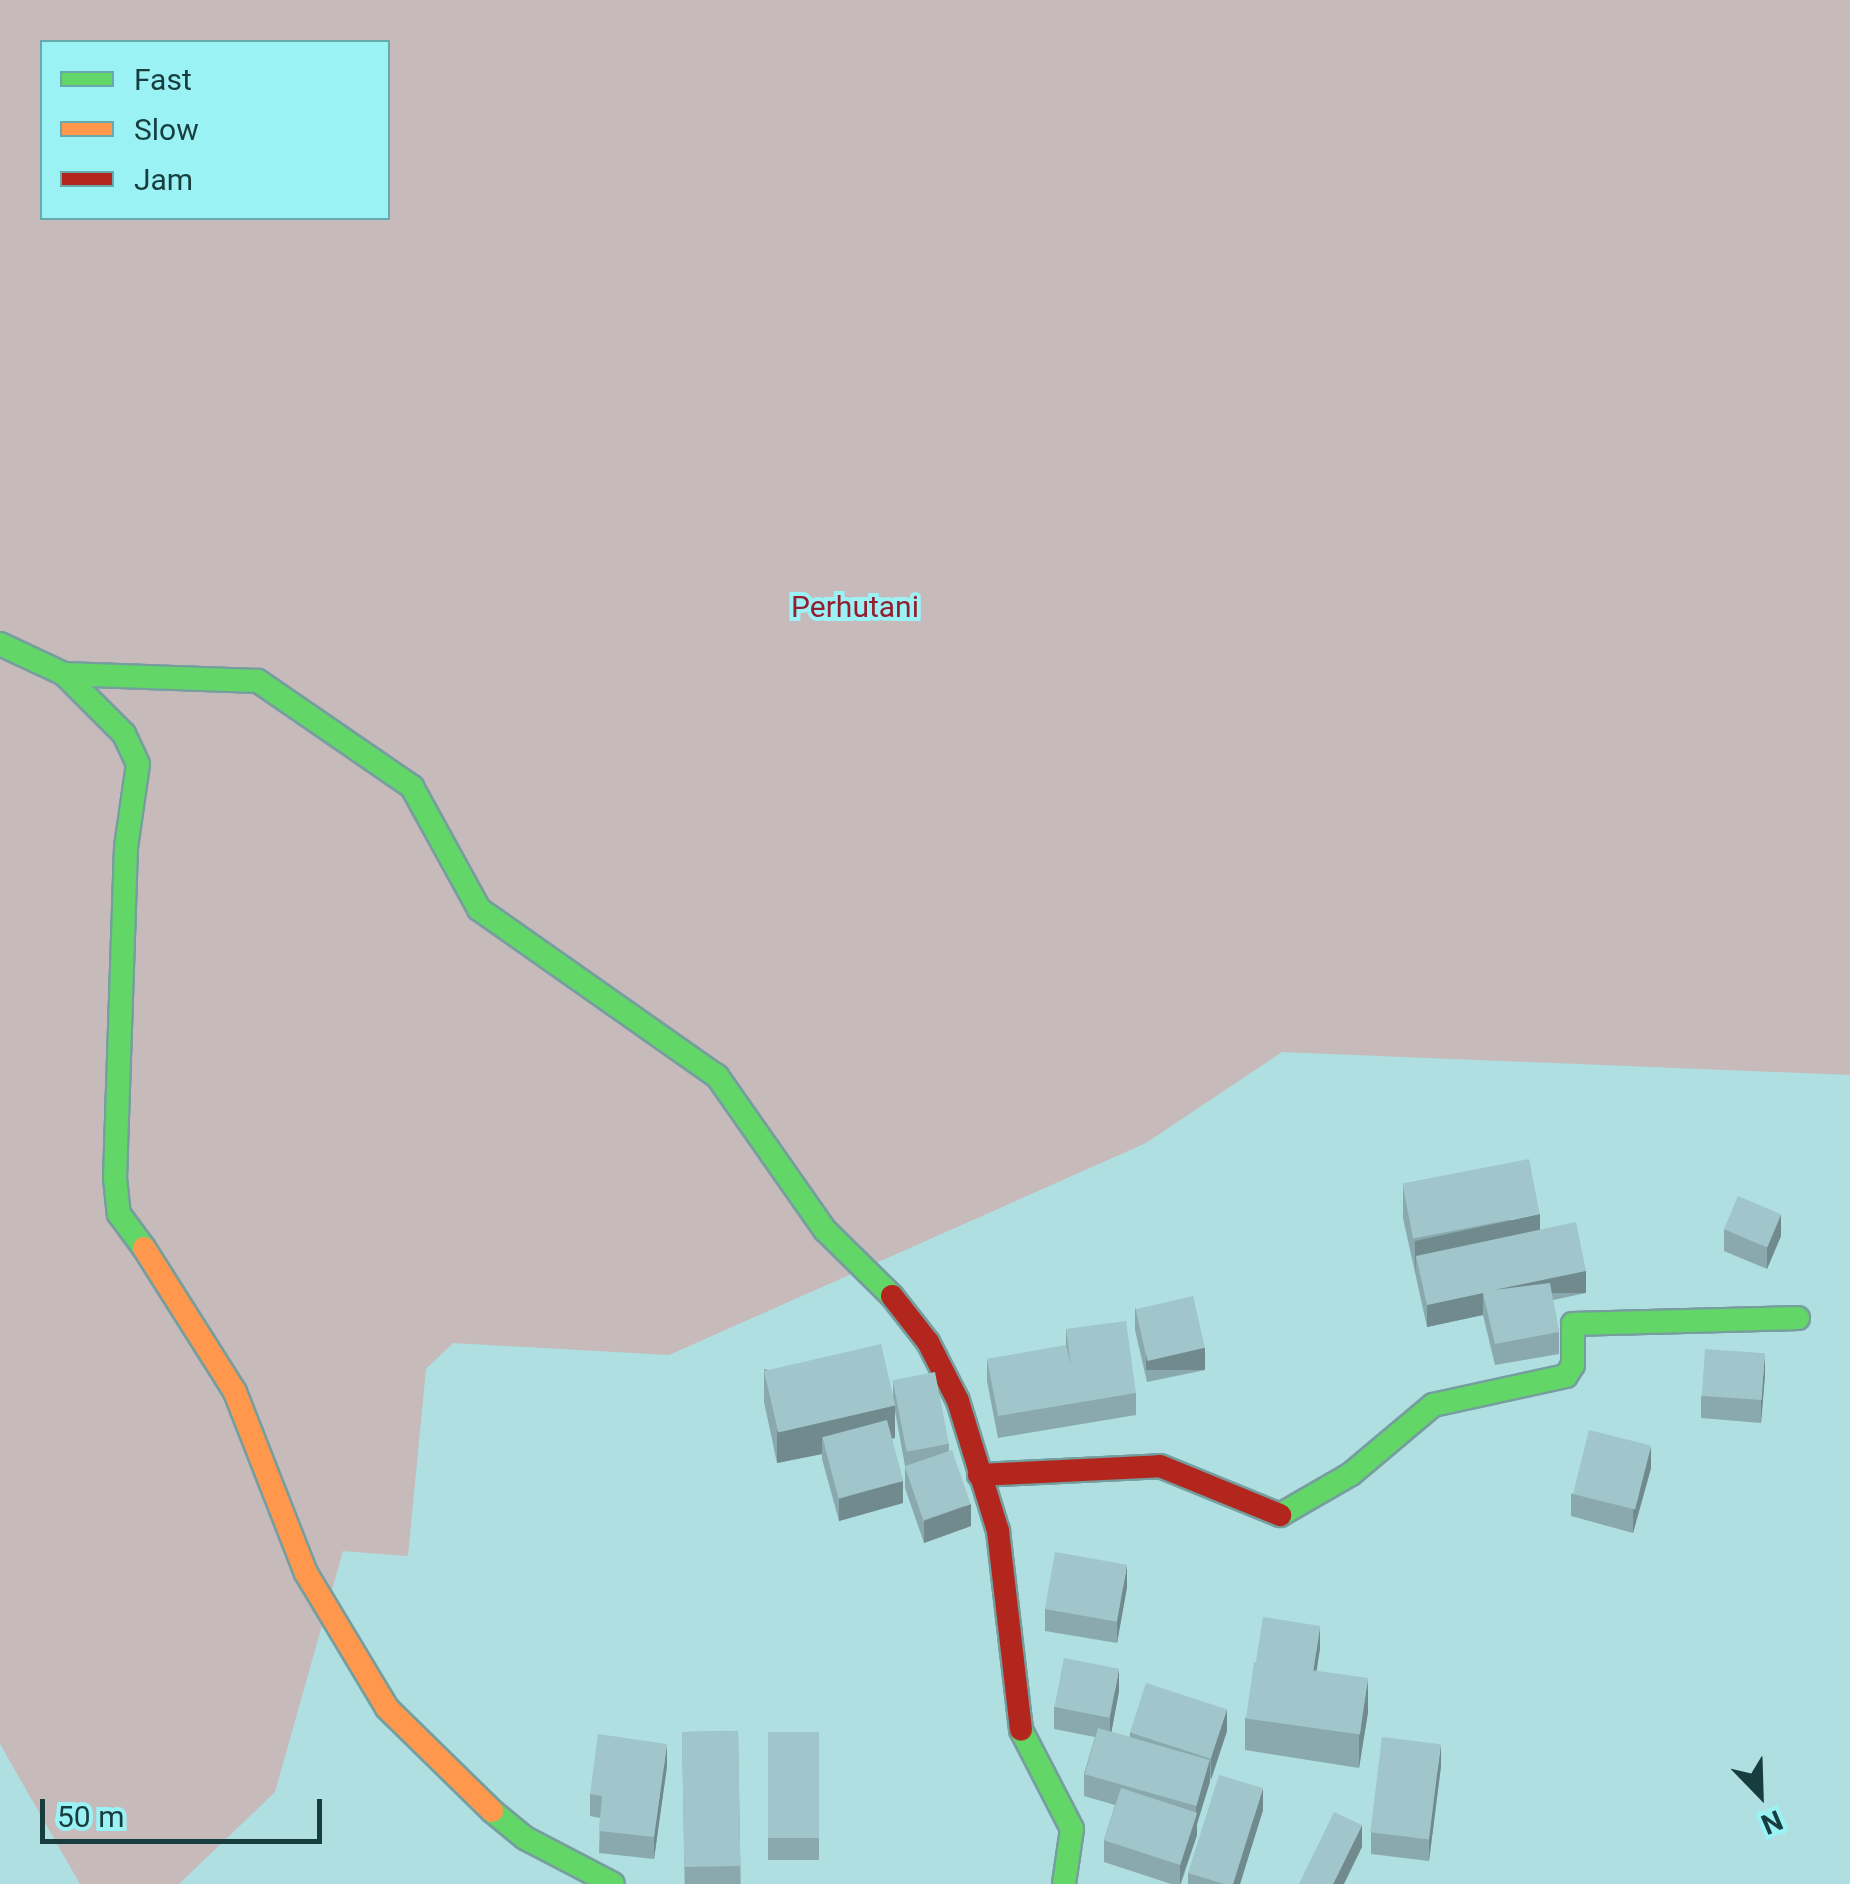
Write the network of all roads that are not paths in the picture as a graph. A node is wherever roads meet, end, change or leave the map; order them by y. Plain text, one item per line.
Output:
1 (0, 644) edge
2 (64, 674) junction
3 (1798, 1318) dead end
4 (979, 1475) junction
5 (613, 1884) edge
6 (1064, 1884) edge

1 - 2 street
2 - 4 street
2 - 5 street
3 - 4 street
4 - 6 street

